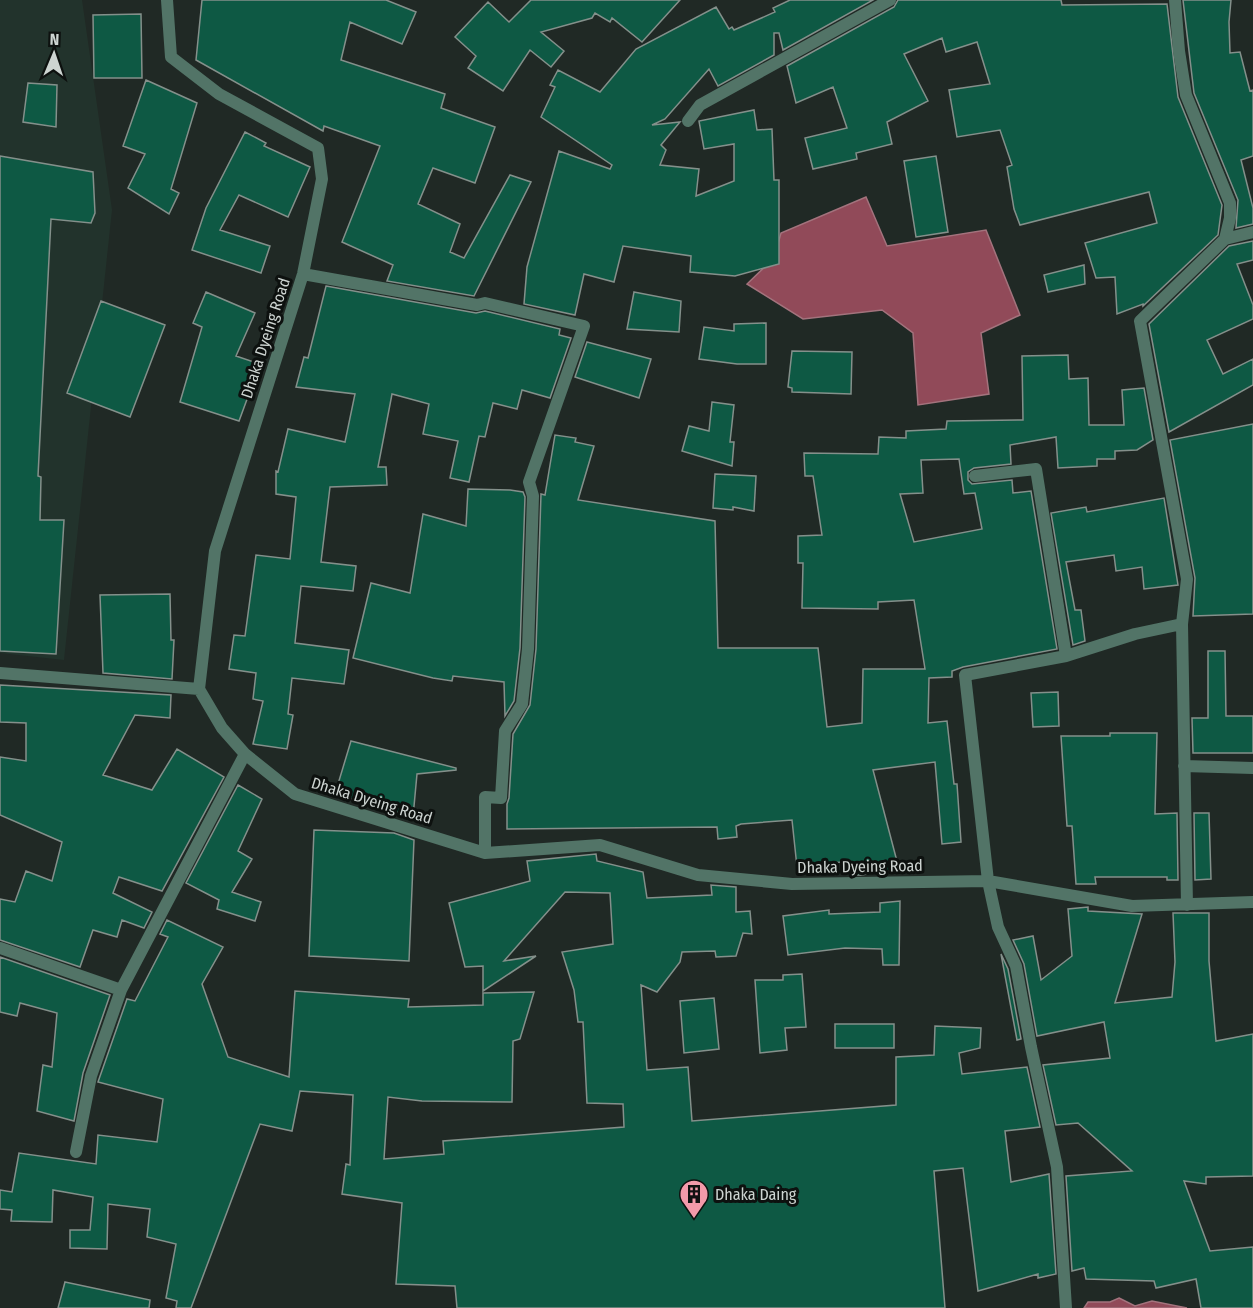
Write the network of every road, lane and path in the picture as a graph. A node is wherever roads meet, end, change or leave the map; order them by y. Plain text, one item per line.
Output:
1 (166, 0) edge
2 (890, 0) edge
3 (1175, 0) edge
4 (688, 121) dead end
5 (1253, 232) edge
6 (1225, 239) junction
7 (303, 274) junction
8 (975, 476) dead end
9 (1182, 624) junction
10 (1066, 656) junction
11 (0, 673) edge
12 (199, 689) junction
13 (245, 754) junction
14 (1184, 766) junction
15 (1253, 768) edge
16 (485, 854) junction
17 (988, 881) junction
18 (1253, 902) edge
19 (1187, 905) junction
20 (0, 948) edge
21 (121, 990) junction
22 (75, 1152) dead end
23 (1066, 1308) edge

1 - 7 street, Dhaka Dyeing Road
2 - 4 street
3 - 6 street
5 - 6 street
6 - 9 street
7 - 12 street, Dhaka Dyeing Road
7 - 16 street
8 - 10 street
9 - 10 street
9 - 14 street
10 - 17 street
11 - 12 street
12 - 13 street, Dhaka Dyeing Road
13 - 16 street, Dhaka Dyeing Road
13 - 21 street
14 - 15 street
14 - 19 street
16 - 17 street, Dhaka Dyeing Road
17 - 19 street, Dhaka Dyeing Road
17 - 23 street
18 - 19 street, Dhaka Dyeing Road
20 - 21 street
21 - 22 street

